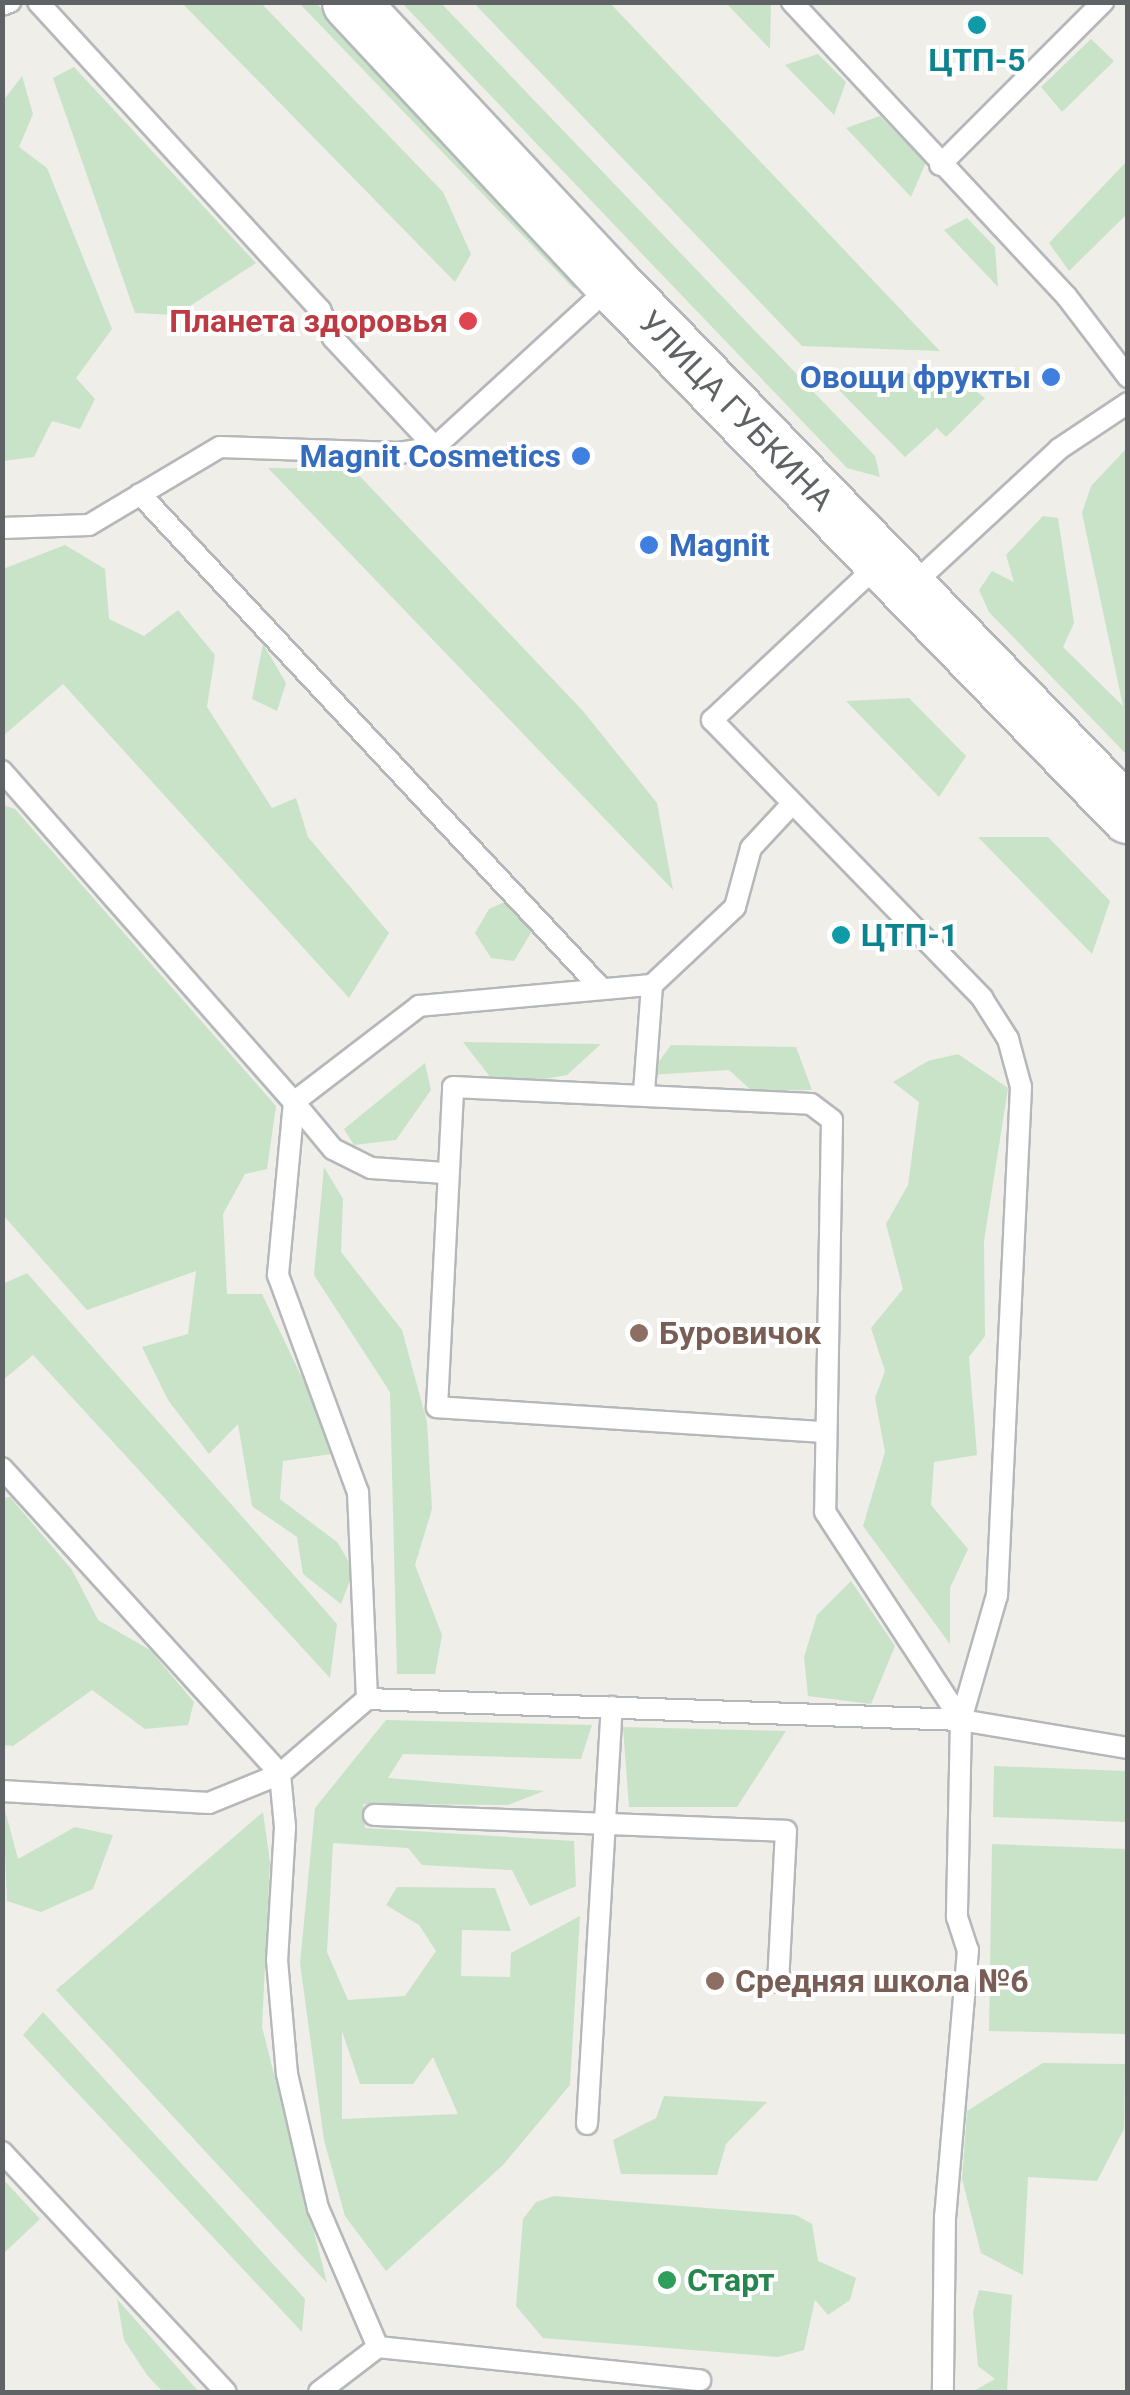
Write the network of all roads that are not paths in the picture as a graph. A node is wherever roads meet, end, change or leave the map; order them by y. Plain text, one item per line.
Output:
1 (10, 2) edge
2 (38, 2) edge
3 (350, 2) edge
4 (792, 2) edge
5 (1102, 2) edge
6 (2, 5) edge
7 (940, 165) junction
8 (613, 284) junction
9 (1128, 377) edge
10 (1128, 403) edge
11 (435, 447) junction
12 (140, 494) junction
13 (2, 528) edge
14 (895, 575) junction
15 (2, 771) edge
16 (790, 806) junction
17 (1128, 815) edge
18 (598, 985) junction
19 (652, 986) junction
20 (644, 1092) junction
21 (294, 1102) junction
22 (445, 1173) junction
23 (822, 1432) junction
24 (2, 1468) edge
25 (367, 1699) junction
26 (612, 1707) junction
27 (961, 1720) junction
28 (1128, 1748) edge
29 (280, 1774) junction
30 (2, 1791) edge
31 (374, 1814) dead end
32 (605, 1824) junction
33 (778, 1982) dead end
34 (587, 2124) dead end
35 (2, 2152) edge
36 (378, 2347) junction
37 (700, 2380) dead end
38 (226, 2392) edge
39 (319, 2392) edge
40 (943, 2392) edge

1 - 6 lane
2 - 11 lane
3 - 8 main road, УЛИЦА ГУБКИНА
4 - 7 lane
5 - 7 lane
7 - 9 lane
8 - 11 lane
8 - 14 main road, УЛИЦА ГУБКИНА
10 - 14 lane
11 - 12 lane
12 - 13 lane
12 - 18 lane
14 - 16 lane
14 - 17 main road, УЛИЦА ГУБКИНА
15 - 21 lane
16 - 19 lane
16 - 27 lane
18 - 19 lane
18 - 21 lane
19 - 20 lane
20 - 22 lane
20 - 23 lane
21 - 22 lane
21 - 25 lane
22 - 23 lane
23 - 27 lane
24 - 29 lane
25 - 26 lane
25 - 29 lane
26 - 27 lane
26 - 32 lane
27 - 28 lane
27 - 40 lane
29 - 30 lane
29 - 36 lane
31 - 32 lane
32 - 33 lane
32 - 34 lane
35 - 38 lane
36 - 37 lane
36 - 39 lane

